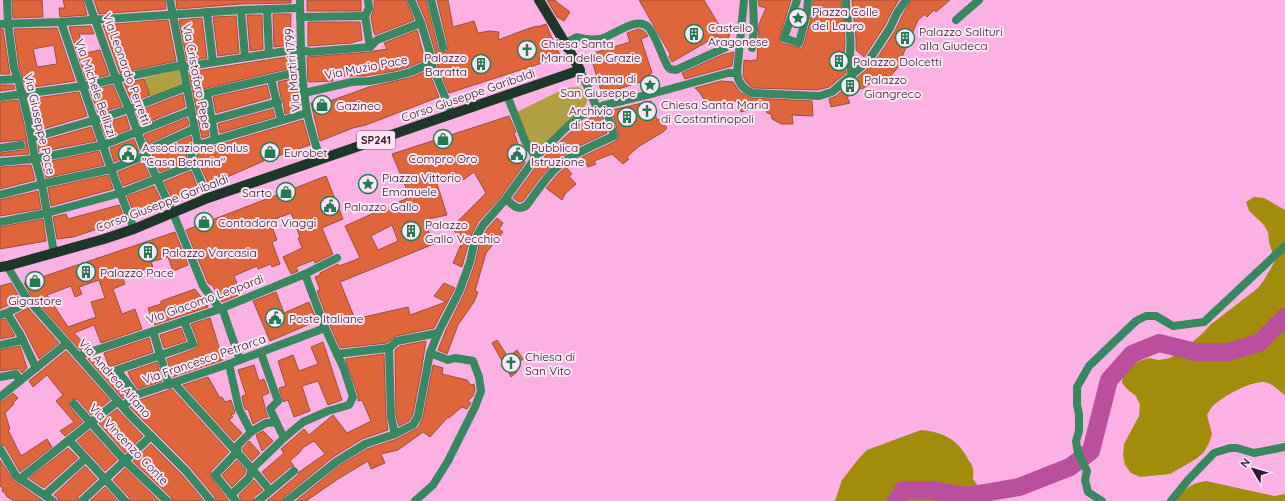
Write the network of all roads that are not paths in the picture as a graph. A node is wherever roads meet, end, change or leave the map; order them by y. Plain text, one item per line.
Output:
1 (7, 0) edge
2 (88, 0) edge
3 (170, 0) edge
4 (368, 0) edge
5 (411, 0) edge
6 (431, 0) edge
7 (539, 0) edge
8 (744, 0) edge
9 (753, 0) edge
10 (797, 0) edge
11 (808, 0) edge
12 (846, 0) edge
13 (906, 0) edge
14 (979, 0) edge
15 (300, 4) edge
16 (267, 9) junction
17 (241, 10) junction
18 (207, 12) junction
19 (172, 14) junction
20 (365, 16) junction
21 (300, 17) junction
22 (95, 19) junction
23 (956, 20) dead end
24 (61, 22) junction
25 (421, 23) junction
26 (4, 24) edge
27 (565, 43) junction
28 (740, 43) junction
29 (370, 47) junction
30 (443, 47) dead end
31 (752, 48) dead end
32 (302, 50) junction
33 (269, 54) junction
34 (245, 57) junction
35 (213, 62) junction
36 (431, 63) junction
37 (183, 67) junction
38 (580, 70) junction
39 (302, 71) junction
40 (737, 73) junction
41 (852, 75) junction
42 (18, 79) junction
43 (116, 79) junction
44 (271, 79) junction
45 (0, 80) edge
46 (82, 86) junction
47 (186, 87) junction
48 (304, 93) junction
49 (21, 95) junction
50 (507, 95) junction
51 (0, 97) edge
52 (278, 102) junction
53 (595, 104) junction
54 (605, 104) junction
55 (129, 109) junction
56 (191, 111) junction
57 (307, 113) junction
58 (452, 114) junction
59 (282, 119) junction
60 (95, 120) junction
61 (212, 120) junction
62 (194, 129) junction
63 (137, 132) junction
64 (32, 138) junction
65 (215, 139) junction
66 (198, 144) junction
67 (21, 145) dead end
68 (103, 145) junction
69 (0, 148) edge
70 (146, 153) junction
71 (536, 157) junction
72 (35, 159) junction
73 (320, 160) junction
74 (0, 162) edge
75 (194, 164) junction
76 (111, 169) junction
77 (158, 179) junction
78 (42, 184) junction
79 (120, 193) junction
80 (0, 195) edge
81 (507, 197) junction
82 (208, 198) junction
83 (47, 213) junction
84 (173, 213) junction
85 (0, 222) edge
86 (134, 229) junction
87 (1285, 246) edge
88 (54, 253) junction
89 (338, 258) dead end
90 (4, 266) edge
91 (305, 274) junction
92 (30, 301) junction
93 (221, 308) junction
94 (4, 314) edge
95 (184, 321) junction
96 (325, 328) junction
97 (153, 331) junction
98 (438, 333) junction
99 (22, 340) junction
100 (67, 343) junction
101 (0, 345) edge
102 (389, 348) junction
103 (261, 353) junction
104 (430, 353) junction
105 (337, 354) junction
106 (161, 355) junction
107 (78, 356) junction
108 (240, 360) junction
109 (229, 364) junction
110 (36, 368) junction
111 (0, 377) edge
112 (20, 381) junction
113 (172, 384) junction
114 (136, 395) junction
115 (0, 397) edge
116 (120, 403) junction
117 (74, 404) dead end
118 (276, 422) junction
119 (91, 423) junction
120 (251, 432) junction
121 (395, 434) junction
122 (151, 436) junction
123 (284, 438) junction
124 (69, 440) junction
125 (1285, 447) edge
126 (0, 449) edge
127 (237, 452) junction
128 (85, 459) junction
129 (125, 461) junction
130 (252, 469) junction
131 (294, 471) dead end
132 (20, 479) junction
133 (105, 479) junction
134 (270, 490) junction
135 (45, 495) junction
136 (234, 498) edge
137 (53, 501) edge
138 (82, 501) edge
139 (125, 501) edge
140 (167, 501) edge
141 (211, 501) edge
142 (258, 501) edge
143 (287, 501) edge
144 (415, 501) edge
145 (1102, 501) edge
146 (1171, 501) edge

1 - 26 street, Via Giuseppe Pace
2 - 22 street, Via Leonardo Perretti
3 - 19 street, Via Cristoforo Pepe
4 - 20 street
5 - 25 street
6 - 30 street
7 - 27 main road
8 - 28 street
9 - 31 street
10 - 11 street
12 - 41 street
13 - 41 street
14 - 23 street
15 - 16 street
15 - 21 street, Via Martiri 1799
16 - 17 street
16 - 33 street
17 - 18 street
17 - 34 street
18 - 19 street
18 - 35 street
19 - 22 street
19 - 37 street, Via Cristoforo Pepe
20 - 21 street
20 - 29 street
21 - 32 street, Via Martiri 1799
22 - 24 street
22 - 43 street, Via Leonardo Perretti
24 - 26 street
24 - 46 street, Via Michele Bellizzi
25 - 29 street
25 - 36 street
26 - 42 street, Via Giuseppe Pace
27 - 28 street
27 - 38 main road
28 - 40 street
29 - 32 street
32 - 33 street
32 - 39 street, Via Martiri 1799
33 - 34 street
34 - 35 street
35 - 37 street
36 - 48 street, Via Muzio Pace
36 - 58 street
37 - 43 street
37 - 47 street, Via Cristoforo Pepe
38 - 50 main road, Corso Giuseppe Garibaldi / SP241
38 - 53 street
39 - 44 street
39 - 48 street, Via Martiri 1799
40 - 41 street
40 - 54 street
42 - 45 street
42 - 49 street, Via Giuseppe Pace
43 - 46 street
43 - 55 street, Via Leonardo Perretti
44 - 52 street
44 - 61 street
46 - 49 street
46 - 60 street, Via Michele Bellizzi
47 - 55 street
47 - 56 street, Via Cristoforo Pepe
48 - 57 street, Via Martiri 1799
49 - 51 street
49 - 64 street, Via Giuseppe Pace
50 - 58 main road, Corso Giuseppe Garibaldi / SP241
50 - 71 street
52 - 59 street
52 - 61 street
53 - 54 street
53 - 71 street
54 - 81 street
55 - 60 street
55 - 63 street, Via Leonardo Perretti
56 - 62 street, Via Cristoforo Pepe
56 - 63 street
57 - 59 street
57 - 73 street, Via Martiri 1799
58 - 73 main road, Corso Giuseppe Garibaldi / SP241
59 - 65 street
60 - 64 street
60 - 68 street, Via Michele Bellizzi
61 - 65 street
62 - 66 street, Via Cristoforo Pepe
62 - 70 street
63 - 68 street
63 - 70 street, Via Leonardo Perretti
64 - 72 street, Via Giuseppe Pace
65 - 66 street
66 - 75 street, Via Cristoforo Pepe
67 - 69 street
68 - 72 street
68 - 76 street, Via Michele Bellizzi
70 - 76 street
70 - 77 street, Via Leonardo Perretti
71 - 81 street
72 - 74 street
72 - 78 street, Via Giuseppe Pace
73 - 82 main road, Corso Giuseppe Garibaldi / SP241
75 - 77 street
75 - 82 street, Via Cristoforo Pepe
76 - 78 street
76 - 79 street, Via Michele Bellizzi
77 - 79 street
77 - 84 street, Via Leonardo Perretti
78 - 80 street
78 - 83 street, Via Giuseppe Pace
79 - 83 street
79 - 86 street, Via Michele Bellizzi
81 - 98 street
82 - 84 main road, Corso Giuseppe Garibaldi / SP241
83 - 85 street
83 - 88 street, Via Giuseppe Pace
84 - 86 main road, Corso Giuseppe Garibaldi / SP241
84 - 93 street, Via Leonardo Perretti
86 - 88 main road, Corso Giuseppe Garibaldi / SP241
87 - 145 street
88 - 90 main road, Corso Giuseppe Garibaldi / SP241
89 - 91 street, Via Giacomo Leopardi
90 - 92 street, Via Andrea Alfano
91 - 93 street, Via Giacomo Leopardi
91 - 96 street
92 - 94 street
92 - 100 street, Via Andrea Alfano
93 - 95 street, Via Giacomo Leopardi
93 - 108 street, Via Leonardo Perretti
94 - 99 street
95 - 97 street, Via Giacomo Leopardi
95 - 106 street
96 - 103 street, Via Francesco Petrarca
96 - 105 street
97 - 106 street
97 - 107 street, Via Giacomo Leopardi
98 - 102 street
98 - 104 street
99 - 101 street
99 - 110 street
100 - 107 street, Via Andrea Alfano
100 - 110 street
102 - 105 street
102 - 121 street
103 - 108 street, Via Francesco Petrarca
103 - 118 street
104 - 121 street
104 - 144 street
105 - 123 street
106 - 113 street
106 - 114 street, Via Francesco Petrarca
107 - 116 street, Via Andrea Alfano
108 - 109 street, Via Francesco Petrarca
109 - 113 street, Via Francesco Petrarca
109 - 120 street
110 - 112 street
111 - 112 street
112 - 115 street
113 - 114 street, Via Francesco Petrarca
113 - 127 street
114 - 116 street, Via Francesco Petrarca
116 - 119 street, Via Francesco Petrarca
116 - 122 street, Via Andrea Alfano
117 - 119 street, Via Vincenzo Conte
118 - 120 street
118 - 123 street
119 - 124 street, Via Francesco Petrarca
119 - 129 street, Via Vincenzo Conte
120 - 127 street
121 - 143 street
122 - 129 street
122 - 141 street, Via Andrea Alfano
123 - 130 street
124 - 128 street
124 - 132 street, Via Francesco Petrarca
125 - 146 street
126 - 132 street
127 - 130 street
127 - 136 street
128 - 133 street
128 - 135 street
129 - 133 street
129 - 140 street, Via Vincenzo Conte
130 - 134 street
130 - 136 street
131 - 134 street
132 - 135 street
133 - 138 street
133 - 139 street
134 - 142 street
135 - 137 street

